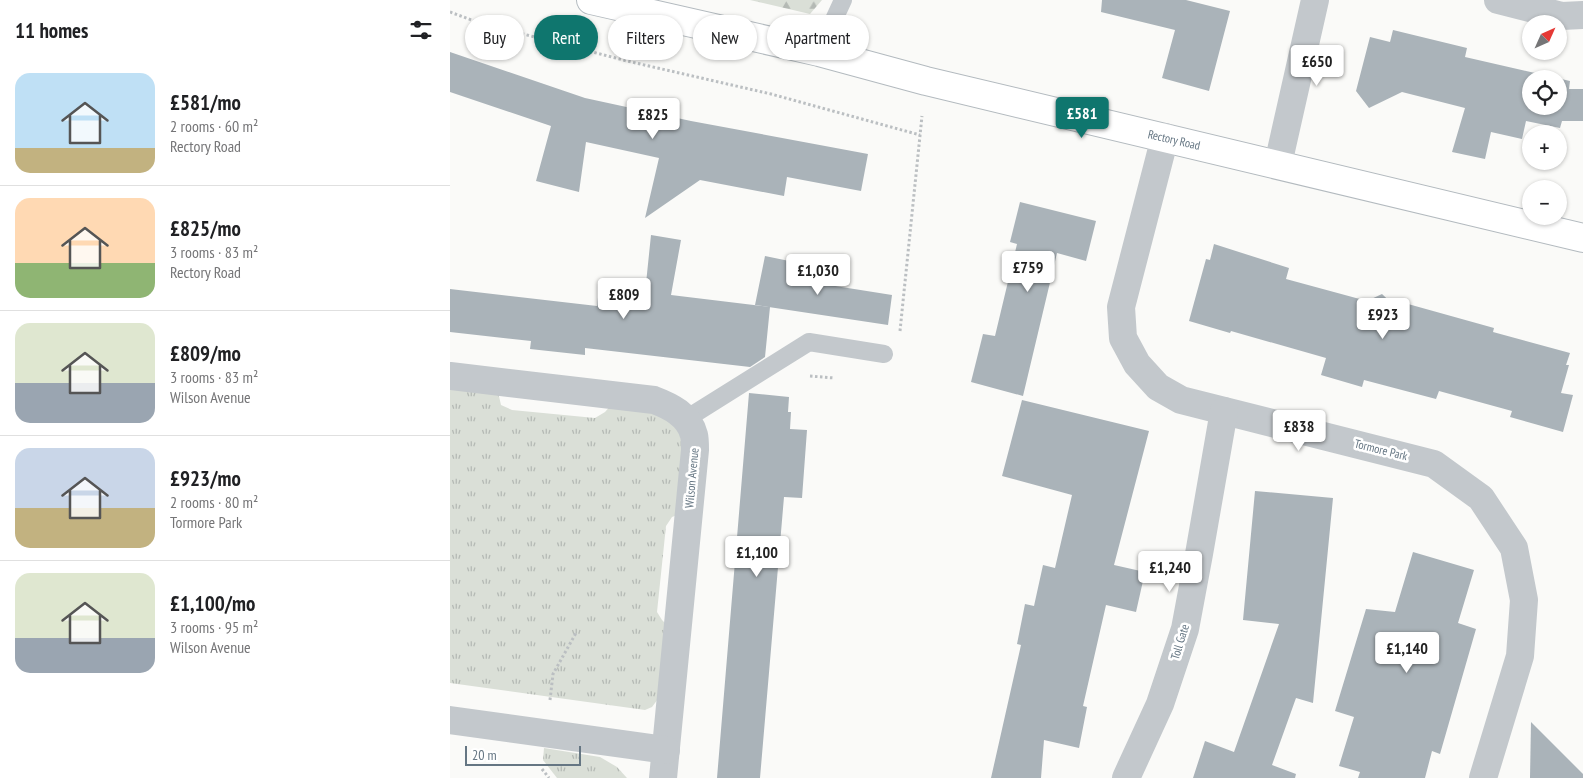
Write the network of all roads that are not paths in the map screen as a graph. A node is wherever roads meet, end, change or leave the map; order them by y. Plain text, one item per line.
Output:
1 (591, 0) edge
2 (843, 0) edge
3 (1315, 0) edge
4 (1498, 0) edge
5 (836, 15) edge
6 (1583, 16) edge
7 (767, 40) edge
8 (850, 60) edge
9 (1165, 138) junction
10 (1278, 164) junction
11 (1583, 238) edge
12 (884, 354) dead end
13 (450, 376) edge
14 (1224, 411) junction
15 (686, 419) junction
16 (450, 720) edge
17 (666, 750) junction
18 (663, 778) edge
19 (1126, 778) edge
20 (1483, 778) edge

1 - 7 street, Rectory Road
2 - 5 lane
3 - 10 street
4 - 6 street
8 - 9 street, Rectory Road
9 - 10 street, Rectory Road
9 - 14 street, Tormore Park
10 - 11 street, Rectory Road
12 - 15 lane
13 - 15 street
14 - 19 street, Toll Gate
14 - 20 street, Tormore Park
15 - 17 street, Wilson Avenue
16 - 17 street
17 - 18 street, Wilson Avenue

